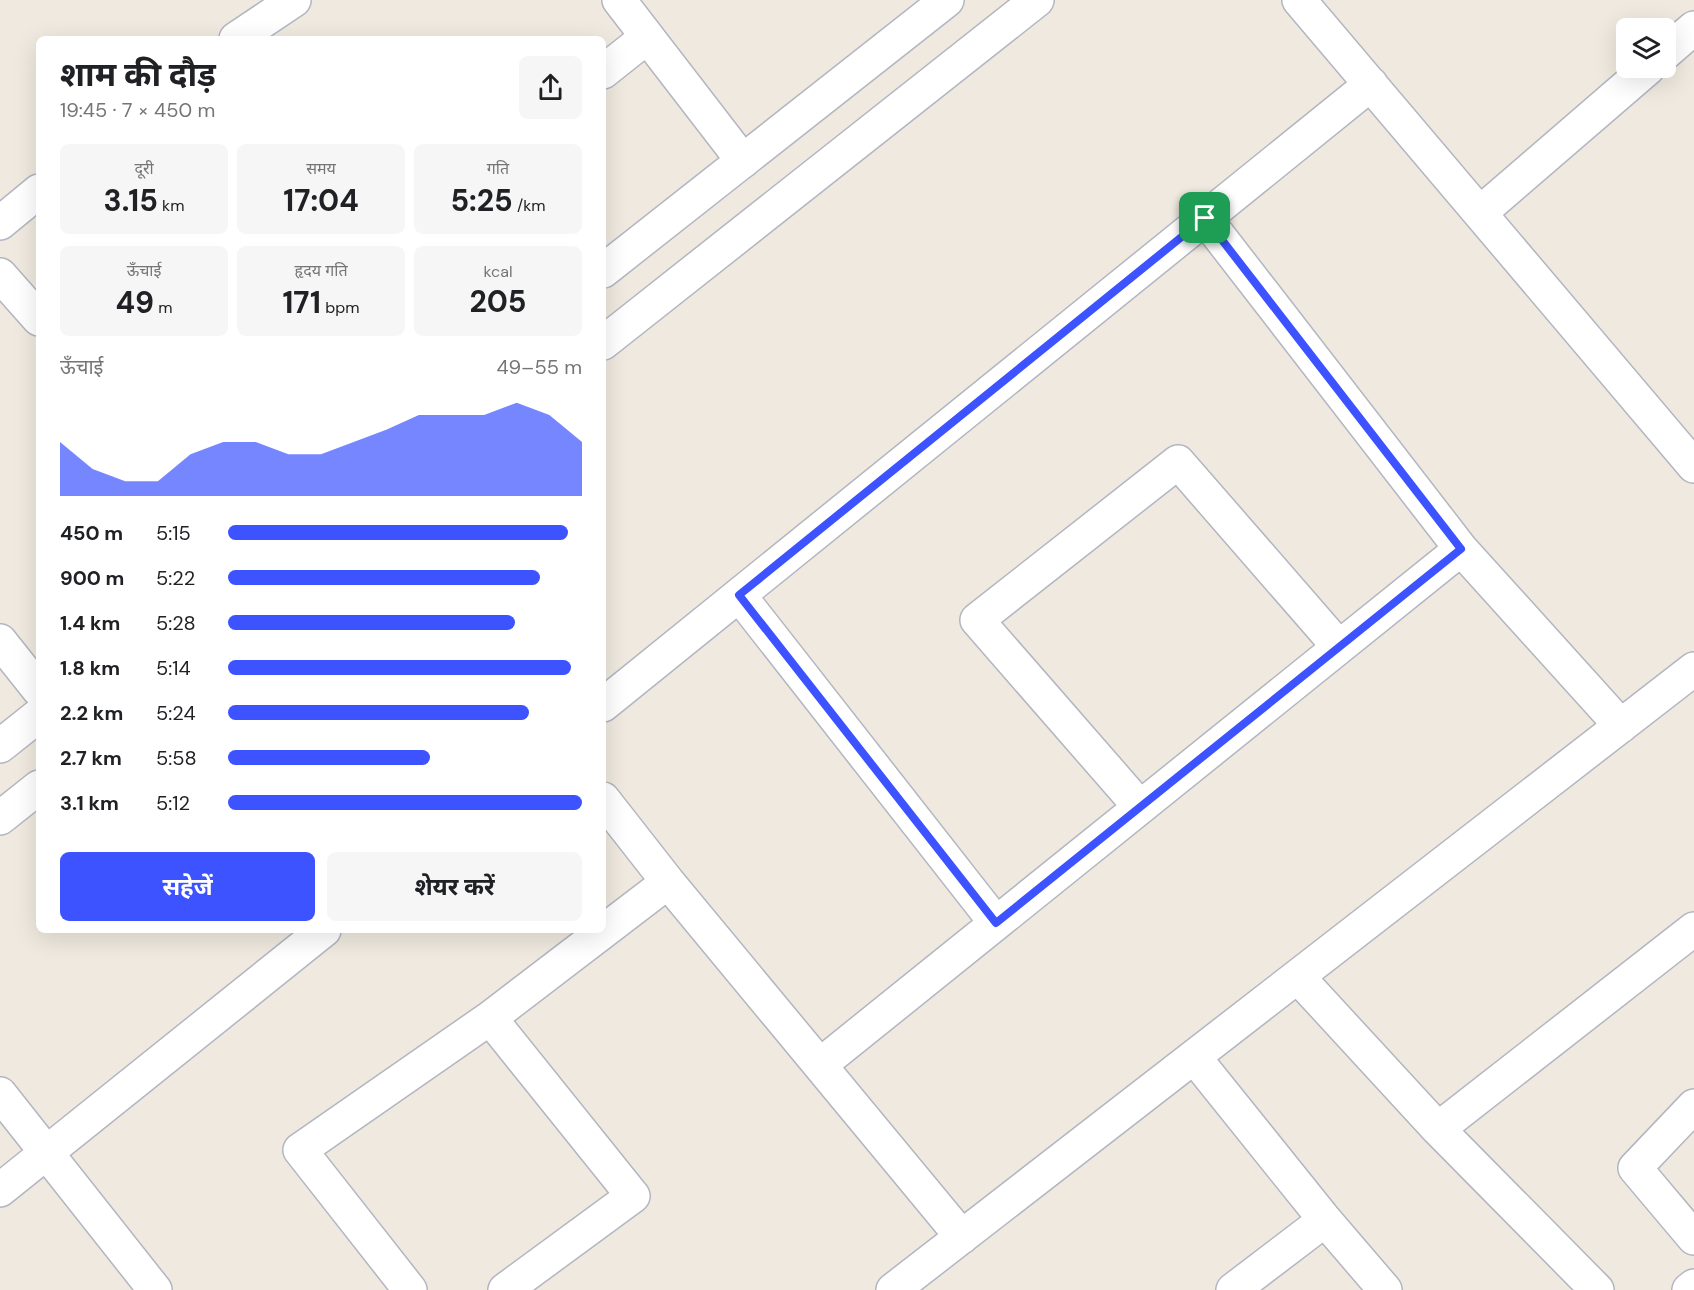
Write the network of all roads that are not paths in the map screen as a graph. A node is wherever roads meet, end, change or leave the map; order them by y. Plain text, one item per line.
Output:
1 (294, 0) edge
2 (620, 0) edge
3 (947, 0) edge
4 (1037, 0) edge
5 (1299, 0) edge
6 (1694, 28) edge
7 (240, 36) edge
8 (647, 37) junction
9 (1676, 44) edge
10 (606, 70) edge
11 (1636, 78) edge
12 (1371, 84) junction
13 (743, 161) junction
14 (36, 194) edge
15 (1480, 213) junction
16 (1205, 218) junction
17 (0, 224) edge
18 (606, 269) edge
19 (0, 275) edge
20 (36, 316) edge
21 (606, 341) edge
22 (1694, 466) edge
23 (1461, 549) junction
24 (739, 595) junction
25 (0, 641) edge
26 (1339, 647) junction
27 (1694, 669) edge
28 (36, 686) edge
29 (606, 703) edge
30 (36, 717) edge
31 (1621, 726) junction
32 (0, 746) edge
33 (36, 789) edge
34 (606, 803) edge
35 (1140, 807) junction
36 (0, 818) edge
37 (668, 882) junction
38 (996, 923) junction
39 (606, 929) edge
40 (1694, 929) edge
41 (320, 933) edge
42 (601, 933) edge
43 (1298, 976) junction
44 (490, 1018) junction
45 (1194, 1057) junction
46 (820, 1065) junction
47 (0, 1094) edge
48 (1694, 1106) edge
49 (1438, 1129) junction
50 (47, 1154) junction
51 (0, 1190) edge
52 (1325, 1220) junction
53 (962, 1237) junction
54 (1694, 1238) edge
55 (1694, 1286) edge
56 (155, 1290) edge
57 (410, 1290) edge
58 (505, 1290) edge
59 (893, 1290) edge
60 (1233, 1290) edge
61 (1385, 1290) edge
62 (1597, 1290) edge
63 (1689, 1290) edge

1 - 7 street
2 - 8 street
3 - 13 street
4 - 21 street
5 - 12 street
6 - 9 street
8 - 10 street
8 - 13 street
11 - 15 street
12 - 15 street
12 - 16 street
13 - 18 street
14 - 17 street
15 - 22 street
16 - 23 street
16 - 24 street
19 - 20 street
23 - 26 street
23 - 31 street
24 - 29 street
24 - 38 street
25 - 28 street
26 - 35 street
26 - 35 street
27 - 31 street
30 - 32 street
31 - 43 street
33 - 36 street
34 - 37 street
35 - 38 street
37 - 39 street
37 - 46 street
38 - 46 street
40 - 49 street
41 - 50 street
42 - 44 street
43 - 45 street
43 - 49 street
44 - 57 street
44 - 58 street
45 - 52 street
45 - 53 street
46 - 53 street
47 - 50 street
48 - 54 street
49 - 62 street
50 - 51 street
50 - 56 street
52 - 60 street
52 - 61 street
53 - 59 street
55 - 63 street

